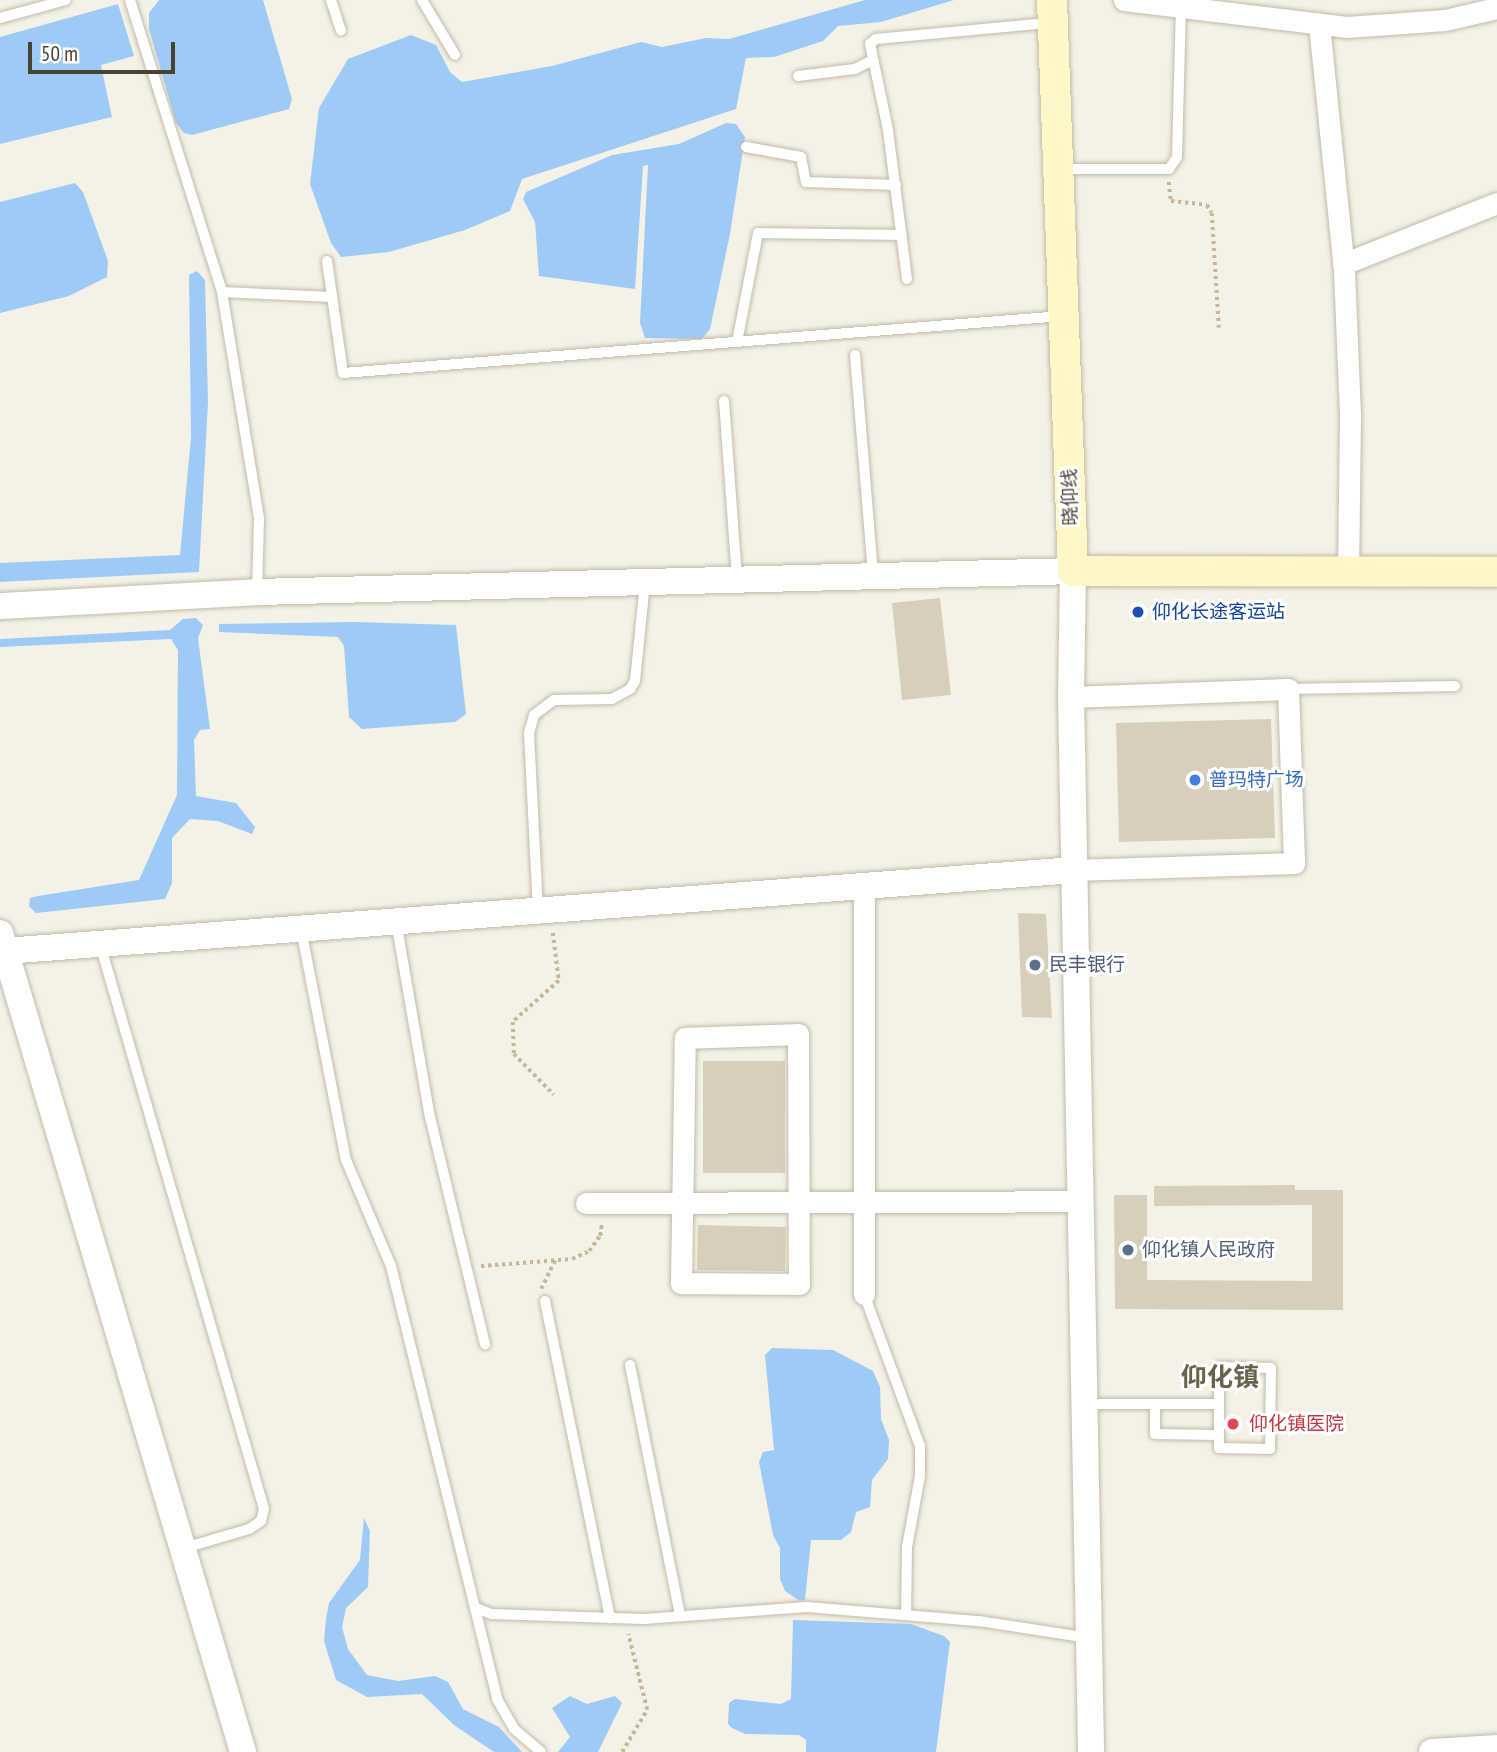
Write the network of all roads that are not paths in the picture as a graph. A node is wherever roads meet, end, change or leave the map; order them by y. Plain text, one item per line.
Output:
1 (66, 0) edge
2 (130, 0) edge
3 (331, 0) edge
4 (422, 0) edge
5 (1124, 0) edge
6 (1181, 6) junction
7 (1497, 8) edge
8 (1053, 11) edge
9 (0, 18) edge
10 (1320, 24) junction
11 (341, 30) dead end
12 (455, 55) dead end
13 (873, 60) junction
14 (798, 76) dead end
15 (746, 147) dead end
16 (1058, 169) junction
17 (897, 185) junction
18 (1497, 203) edge
19 (902, 235) junction
20 (327, 261) dead end
21 (1343, 264) junction
22 (907, 279) dead end
23 (222, 292) junction
24 (332, 297) junction
25 (1062, 316) junction
26 (737, 342) junction
27 (855, 355) dead end
28 (724, 401) dead end
29 (1073, 571) junction
30 (1497, 572) edge
31 (1348, 574) junction
32 (873, 576) junction
33 (737, 579) junction
34 (645, 582) junction
35 (257, 592) junction
36 (0, 606) edge
37 (1455, 686) dead end
38 (1288, 689) junction
39 (1071, 697) junction
40 (1075, 870) junction
41 (864, 886) junction
42 (544, 910) junction
43 (396, 921) junction
44 (301, 929) junction
45 (3, 942) edge
46 (100, 944) junction
47 (1081, 1201) junction
48 (799, 1202) junction
49 (865, 1202) junction
50 (596, 1203) road end
51 (682, 1203) junction
52 (864, 1294) joint
53 (545, 1301) road end
54 (485, 1344) dead end
55 (630, 1365) dead end
56 (1084, 1404) junction
57 (1155, 1404) junction
58 (1219, 1404) junction
59 (1219, 1435) junction
60 (182, 1549) junction
61 (476, 1608) junction
62 (680, 1615) junction
63 (906, 1615) junction
64 (610, 1618) junction
65 (1089, 1638) junction
66 (1497, 1748) edge
67 (243, 1752) edge
68 (541, 1752) edge
69 (1091, 1752) edge
70 (1433, 1752) edge

1 - 9 lane
2 - 23 lane
3 - 11 lane
4 - 12 lane
5 - 6 street
6 - 10 street
6 - 16 lane
7 - 10 street
8 - 13 lane
8 - 16 main road, 晓仰线
10 - 21 street
13 - 14 lane
13 - 17 lane
15 - 17 lane
16 - 25 main road, 晓仰线
17 - 19 lane
18 - 21 street
19 - 22 lane
19 - 26 lane
20 - 24 lane
21 - 31 street
23 - 24 lane
23 - 35 lane
24 - 26 lane
25 - 26 lane
25 - 29 main road, 晓仰线
27 - 32 lane
28 - 33 lane
29 - 31 main road
29 - 32 street
29 - 39 street
30 - 31 main road
32 - 33 street
33 - 34 street
34 - 35 street
34 - 42 lane
35 - 36 street
37 - 38 lane
38 - 39 street
38 - 40 street
39 - 40 street
40 - 41 street
40 - 47 street
41 - 42 street
41 - 49 street
42 - 43 street
43 - 44 street
43 - 54 lane
44 - 46 street
44 - 61 lane
45 - 46 street
45 - 60 street
46 - 60 lane
47 - 49 street
47 - 56 street
48 - 49 street
48 - 51 street
48 - 51 street
48 - 51 street
49 - 52 street
50 - 51 street
52 - 63 lane
53 - 64 lane
55 - 62 lane
56 - 57 lane
56 - 65 street
57 - 58 lane
57 - 59 lane
58 - 59 lane
58 - 59 lane
60 - 67 street
61 - 64 lane
61 - 68 lane
62 - 63 lane
62 - 64 lane
63 - 65 lane
65 - 69 street
66 - 70 street

